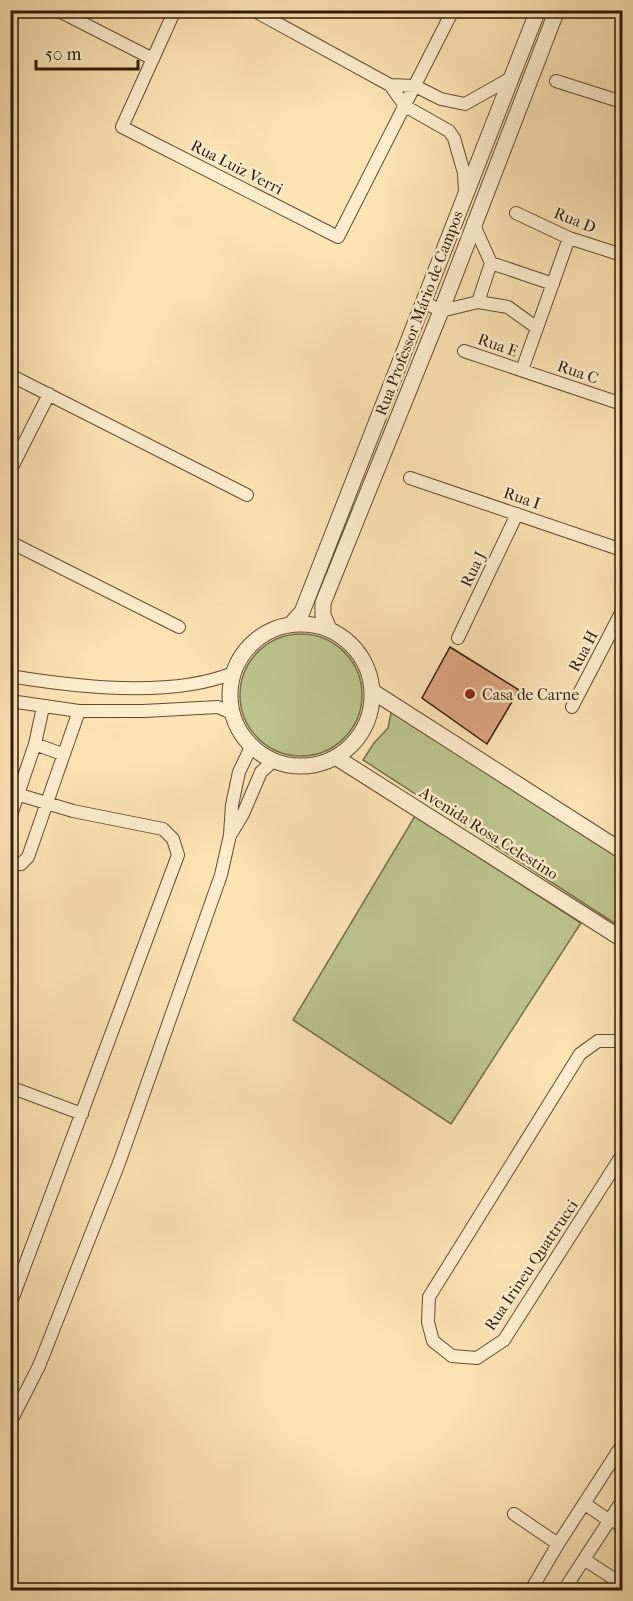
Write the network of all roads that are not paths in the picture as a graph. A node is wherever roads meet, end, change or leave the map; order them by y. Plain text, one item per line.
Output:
1 (57, 10) edge
2 (175, 10) edge
3 (254, 10) edge
4 (453, 10) edge
5 (538, 10) edge
6 (557, 10) edge
7 (153, 59) junction
8 (512, 78) junction
9 (556, 81) dead end
10 (390, 85) junction
11 (415, 86) junction
12 (622, 102) edge
13 (405, 106) junction
14 (465, 196) junction
15 (516, 213) dead end
16 (473, 223) junction
17 (569, 238) junction
18 (622, 255) edge
19 (491, 264) junction
20 (553, 284) junction
21 (424, 302) junction
22 (478, 302) junction
23 (441, 311) junction
24 (537, 328) junction
25 (464, 351) dead end
26 (522, 370) junction
27 (10, 375) edge
28 (49, 394) junction
29 (622, 405) edge
30 (10, 471) edge
31 (410, 478) dead end
32 (247, 495) dead end
33 (518, 514) junction
34 (10, 542) edge
35 (622, 550) edge
36 (622, 611) edge
37 (290, 625) junction
38 (179, 627) dead end
39 (329, 630) junction
40 (458, 638) dead end
41 (233, 673) junction
42 (10, 676) edge
43 (372, 692) junction
44 (11, 701) edge
45 (43, 707) junction
46 (572, 707) dead end
47 (79, 711) junction
48 (232, 713) junction
49 (35, 744) junction
50 (251, 747) junction
51 (62, 754) junction
52 (337, 758) junction
53 (273, 761) junction
54 (14, 793) edge
55 (48, 803) junction
56 (10, 818) edge
57 (231, 835) junction
58 (622, 851) edge
59 (11, 866) edge
60 (622, 939) edge
61 (622, 1041) edge
62 (10, 1087) edge
63 (82, 1114) junction
64 (622, 1155) edge
65 (10, 1305) edge
66 (10, 1423) edge
67 (622, 1444) edge
68 (622, 1501) edge
69 (585, 1504) junction
70 (514, 1514) dead end
71 (610, 1521) junction
72 (622, 1531) edge
73 (558, 1544) junction
74 (585, 1560) junction
75 (622, 1584) edge
76 (531, 1590) edge
77 (564, 1590) edge

1 - 7 street
2 - 7 street
3 - 10 street
4 - 11 street
5 - 8 street, Rua Professor Mário de Campos
6 - 16 street, Rua Professor Mário de Campos
7 - 13 street, Rua Luiz Verri
8 - 11 street
8 - 14 street, Rua Professor Mário de Campos
9 - 12 street
10 - 11 street
10 - 13 street
11 - 13 street
13 - 14 street
14 - 21 street, Rua Professor Mário de Campos
15 - 17 street, Rua D
16 - 19 street
16 - 23 street, Rua Professor Mário de Campos
17 - 18 street, Rua D
17 - 20 street
19 - 20 street
19 - 22 street
20 - 24 street
21 - 23 street
21 - 37 street, Rua Professor Mário de Campos
22 - 23 street
22 - 24 street
23 - 39 street, Rua Professor Mário de Campos
24 - 26 street
25 - 26 street, Rua E
26 - 29 street, Rua C
27 - 28 street
28 - 30 street
28 - 32 street
31 - 33 street, Rua I
33 - 35 street, Rua I
33 - 40 street, Rua J
34 - 38 street
36 - 46 street, Rua H
37 - 39 street
37 - 41 street
39 - 43 street
41 - 42 street
41 - 48 street
43 - 52 street
43 - 58 street
44 - 45 street
45 - 47 street
45 - 49 street
47 - 48 street
47 - 51 street
48 - 50 street
49 - 51 street
49 - 54 street
50 - 53 street
50 - 57 street
51 - 55 street
52 - 53 street
52 - 60 street, Avenida Rosa Celestino
53 - 57 street
54 - 55 street
54 - 56 street
55 - 59 street
55 - 63 street
57 - 66 street
61 - 64 street, Rua Irineu Quattrucci
62 - 63 street
63 - 65 street
67 - 69 street
68 - 71 street
69 - 71 street
69 - 73 street
70 - 73 street
71 - 72 lane
71 - 74 street
73 - 76 street
74 - 75 street
74 - 77 street

